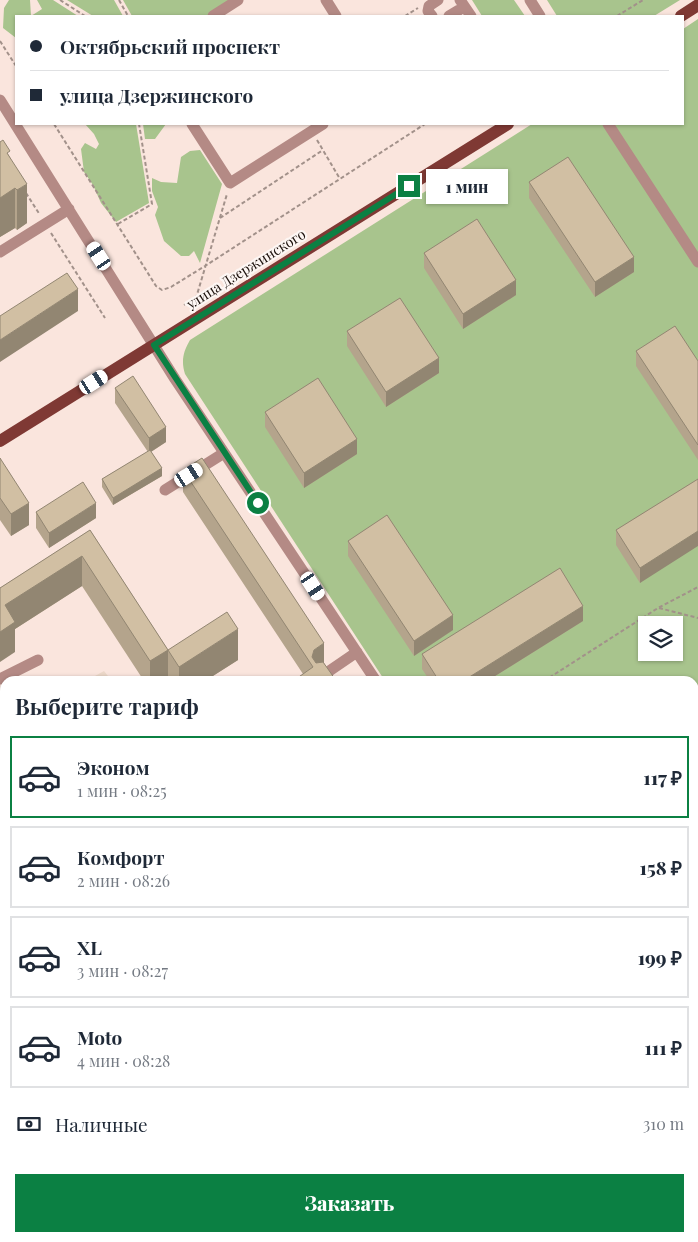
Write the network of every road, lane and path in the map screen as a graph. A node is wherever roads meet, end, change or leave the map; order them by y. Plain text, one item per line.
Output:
1 (60, 0) edge
2 (119, 0) edge
3 (238, 0) edge
4 (326, 0) edge
5 (438, 0) edge
6 (530, 0) edge
7 (643, 0) edge
8 (460, 5) edge
9 (698, 5) edge
10 (84, 15) edge
11 (127, 15) edge
12 (215, 15) edge
13 (335, 15) edge
14 (431, 15) edge
15 (450, 15) edge
16 (470, 15) edge
17 (539, 15) edge
18 (619, 15) edge
19 (683, 15) edge
20 (0, 41) edge
21 (15, 64) edge
22 (0, 100) edge
23 (15, 124) edge
24 (16, 125) edge
25 (55, 125) edge
26 (139, 125) edge
27 (193, 125) edge
28 (321, 125) edge
29 (423, 125) edge
30 (506, 125) edge
31 (609, 125) edge
32 (312, 131) junction
33 (323, 150) junction
34 (340, 178) junction
35 (230, 183) junction
36 (26, 193) edge
37 (69, 209) junction
38 (220, 218) junction
39 (46, 224) junction
40 (118, 224) junction
41 (0, 252) edge
42 (698, 262) edge
43 (205, 266) junction
44 (184, 305) dead end
45 (105, 318) dead end
46 (154, 345) junction
47 (0, 441) edge
48 (224, 453) junction
49 (165, 490) dead end
50 (698, 588) edge
51 (658, 608) junction
52 (698, 618) edge
53 (357, 652) junction
54 (38, 660) dead end
55 (6, 676) edge
56 (322, 676) edge
57 (373, 676) edge
58 (552, 676) edge

1 - 10 path
2 - 11 path
3 - 12 street
4 - 13 street
5 - 14 street
6 - 17 street
7 - 18 path
8 - 15 street
8 - 16 street
9 - 19 main road
20 - 21 path
22 - 23 street
24 - 37 street
25 - 40 path
26 - 40 path
27 - 35 street
28 - 32 street
29 - 34 path
30 - 46 main road, улица Дзержинского
31 - 42 street
32 - 33 path
32 - 35 street
33 - 34 path
33 - 38 path
34 - 43 path
35 - 38 path
36 - 39 path
37 - 39 street
37 - 46 street
38 - 43 path
39 - 41 street
39 - 45 path
40 - 43 path
43 - 44 path
46 - 47 main road, улица Дзержинского
46 - 48 street
48 - 49 street
48 - 53 street
50 - 51 path
51 - 52 path
51 - 58 path
53 - 56 street
53 - 57 street
54 - 55 street

